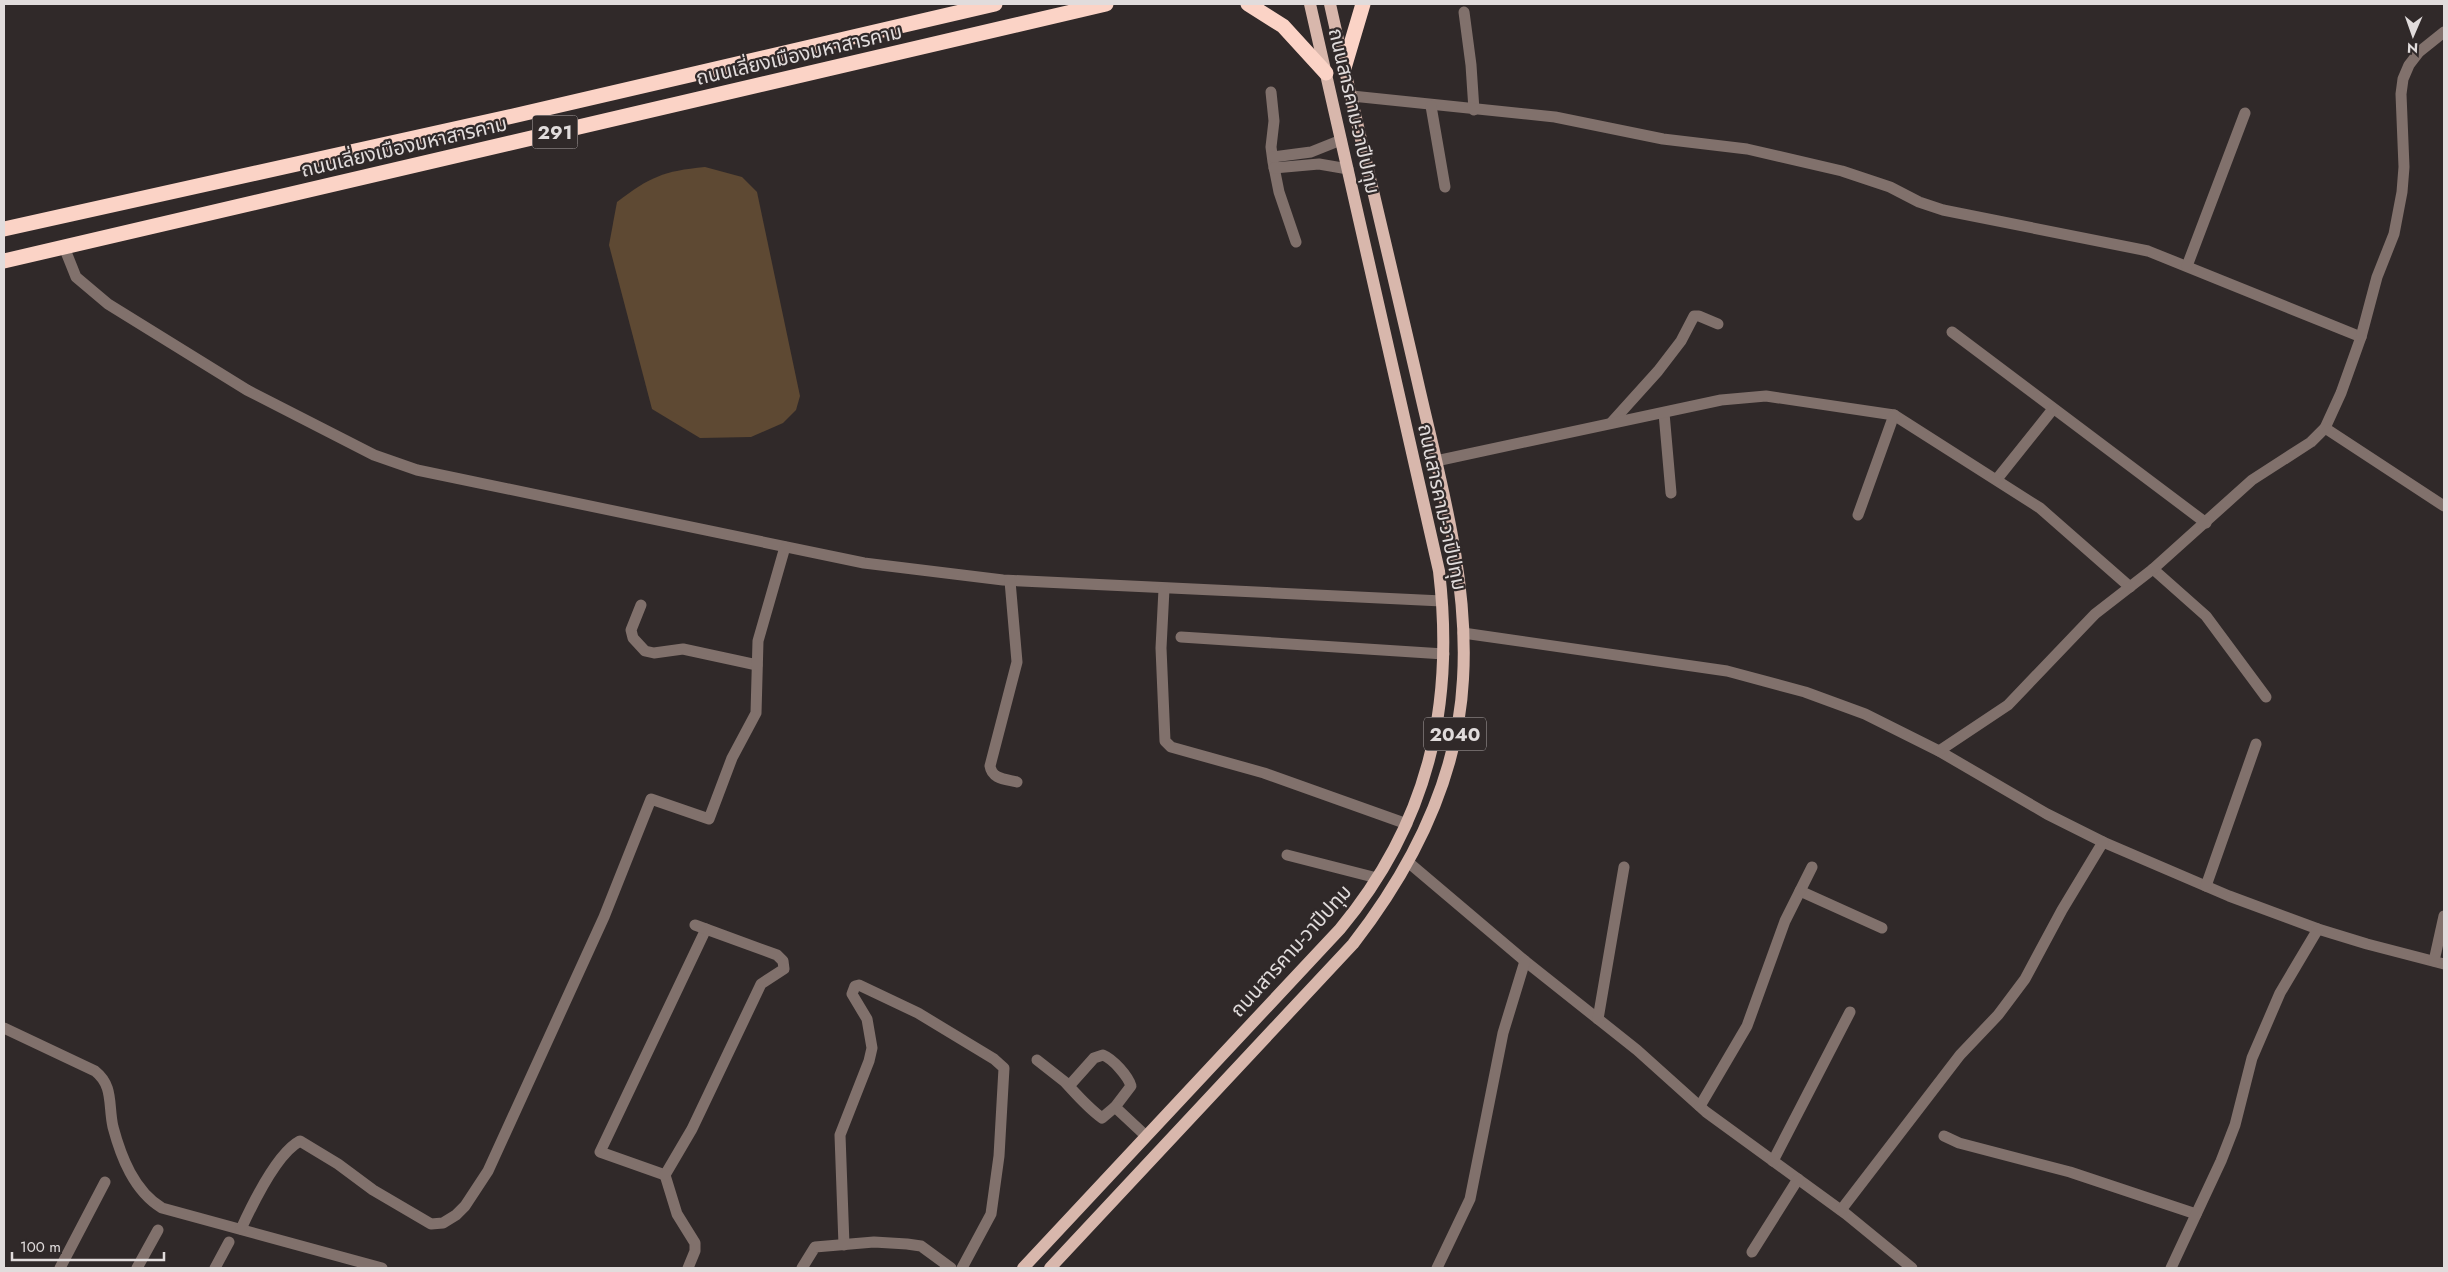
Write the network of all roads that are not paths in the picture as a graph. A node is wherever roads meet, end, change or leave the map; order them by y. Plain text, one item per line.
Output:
1 (995, 4) edge
2 (1106, 4) edge
3 (1248, 4) edge
4 (1310, 4) edge
5 (1330, 4) edge
6 (1363, 4) edge
7 (1464, 12) dead end
8 (2444, 32) edge
9 (1344, 68) junction
10 (1326, 73) junction
11 (1271, 92) dead end
12 (1352, 96) junction
13 (1431, 106) junction
14 (1474, 110) junction
15 (2245, 114) dead end
16 (1341, 140) junction
17 (1274, 163) junction
18 (1348, 169) junction
19 (1445, 187) dead end
20 (4, 229) edge
21 (1296, 242) dead end
22 (64, 247) junction
23 (4, 261) edge
24 (2187, 266) junction
25 (1718, 324) dead end
26 (1952, 332) dead end
27 (2361, 337) junction
28 (1414, 369) junction
29 (1395, 374) junction
30 (2053, 409) junction
31 (1664, 413) junction
32 (1894, 416) junction
33 (1612, 422) junction
34 (2325, 428) junction
35 (1436, 461) junction
36 (1996, 479) junction
37 (1671, 493) dead end
38 (2444, 506) edge
39 (1858, 514) dead end
40 (2206, 523) junction
41 (785, 547) junction
42 (2153, 569) junction
43 (1010, 581) junction
44 (2130, 587) junction
45 (1164, 589) junction
46 (1442, 601) junction
47 (641, 605) dead end
48 (1464, 633) junction
49 (1181, 637) dead end
50 (1444, 654) junction
51 (757, 665) junction
52 (2266, 697) dead end
53 (2256, 744) dead end
54 (1939, 751) junction
55 (1017, 782) dead end
56 (1407, 824) junction
57 (2103, 842) junction
58 (1287, 855) dead end
59 (1408, 862) junction
60 (1624, 866) dead end
61 (1812, 867) dead end
62 (1378, 878) junction
63 (2206, 886) junction
64 (1800, 890) junction
65 (2444, 916) edge
66 (1882, 928) dead end
67 (2318, 929) junction
68 (1525, 961) junction
69 (2439, 962) edge
70 (1850, 1012) dead end
71 (1598, 1019) junction
72 (4, 1028) edge
73 (1037, 1060) dead end
74 (1069, 1086) junction
75 (1700, 1106) junction
76 (1115, 1108) junction
77 (1146, 1136) junction
78 (1944, 1136) dead end
79 (1773, 1161) junction
80 (665, 1176) junction
81 (1798, 1179) junction
82 (105, 1182) dead end
83 (1088, 1198) junction
84 (1841, 1210) junction
85 (1102, 1212) junction
86 (2196, 1214) junction
87 (241, 1229) junction
88 (158, 1230) dead end
89 (229, 1242) dead end
90 (844, 1245) junction
91 (1752, 1252) dead end
92 (341, 1256) junction
93 (60, 1268) edge
94 (137, 1268) edge
95 (215, 1268) edge
96 (338, 1268) edge
97 (382, 1268) edge
98 (688, 1268) edge
99 (802, 1268) edge
100 (951, 1268) edge
101 (962, 1268) edge
102 (1023, 1268) edge
103 (1050, 1268) edge
104 (1437, 1268) edge
105 (1912, 1268) edge
106 (2171, 1268) edge

1 - 20 highway, ถนนเลี่ยงเมืองมหาสารคาม / 291
2 - 22 highway, ถนนเลี่ยงเมืองมหาสารคาม / 291
3 - 10 highway
4 - 10 main road, ถนนสารคาม-วาปีปทุม / 2040
5 - 9 main road, ถนนสารคาม-วาปีปทุม / 2040
6 - 9 highway
7 - 14 street
8 - 27 street
9 - 12 main road, ถนนสารคาม-วาปีปทุม / 2040
10 - 16 main road, ถนนสารคาม-วาปีปทุม / 2040
11 - 17 street
12 - 13 street
12 - 28 main road, ถนนสารคาม-วาปีปทุม / 2040
13 - 14 street
13 - 19 street
14 - 24 street
15 - 24 street
16 - 17 street
16 - 18 main road, ถนนสารคาม-วาปีปทุม / 2040
17 - 18 street
17 - 21 street
18 - 29 main road, ถนนสารคาม-วาปีปทุม / 2040
22 - 23 highway, ถนนเลี่ยงเมืองมหาสารคาม / 291
22 - 41 street
24 - 27 street
25 - 33 street
26 - 30 street
27 - 34 street
28 - 29 main road
28 - 35 main road, ถนนสารคาม-วาปีปทุม / 2040
29 - 46 main road, ถนนสารคาม-วาปีปทุม / 2040
30 - 36 street
30 - 40 street
31 - 32 street
31 - 33 street
31 - 37 street
32 - 36 street
32 - 39 street
33 - 35 street
34 - 38 street
34 - 40 street
35 - 48 main road, ถนนสารคาม-วาปีปทุม / 2040
36 - 44 street
40 - 42 street
41 - 43 street
41 - 51 street
42 - 44 street
42 - 52 street
43 - 45 street
43 - 55 street
44 - 54 street
45 - 46 street
45 - 56 street
46 - 50 main road, ถนนสารคาม-วาปีปทุม / 2040
47 - 51 street
48 - 54 street
48 - 59 main road, ถนนสารคาม-วาปีปทุม / 2040
49 - 50 street
50 - 56 main road, ถนนสารคาม-วาปีปทุม / 2040
51 - 87 street
53 - 63 street
54 - 57 street
56 - 62 main road, ถนนสารคาม-วาปีปทุม / 2040
57 - 63 street
57 - 84 street
58 - 62 street
59 - 68 street
59 - 85 main road, ถนนสารคาม-วาปีปทุม / 2040
60 - 71 street
61 - 64 street
62 - 77 main road, ถนนสารคาม-วาปีปทุม / 2040
63 - 67 street
64 - 66 street
64 - 75 street
65 - 69 street
67 - 69 street
67 - 86 street
68 - 71 street
68 - 104 street
70 - 79 street
71 - 75 street
72 - 87 street
73 - 74 street
74 - 76 street
74 - 76 street
75 - 79 street
76 - 77 street
77 - 83 main road, ถนนสารคาม-วาปีปทุม / 2040
78 - 86 street
79 - 81 street
80 - 80 street
80 - 98 street
81 - 84 street
81 - 91 street
82 - 93 street
83 - 85 main road
83 - 102 main road, ถนนสารคาม-วาปีปทุม / 2040
84 - 105 street
85 - 103 main road, ถนนสารคาม-วาปีปทุม / 2040
86 - 106 street
87 - 92 street
88 - 94 street
89 - 95 street
90 - 99 street
90 - 100 street
90 - 101 street
92 - 96 street
92 - 97 street

